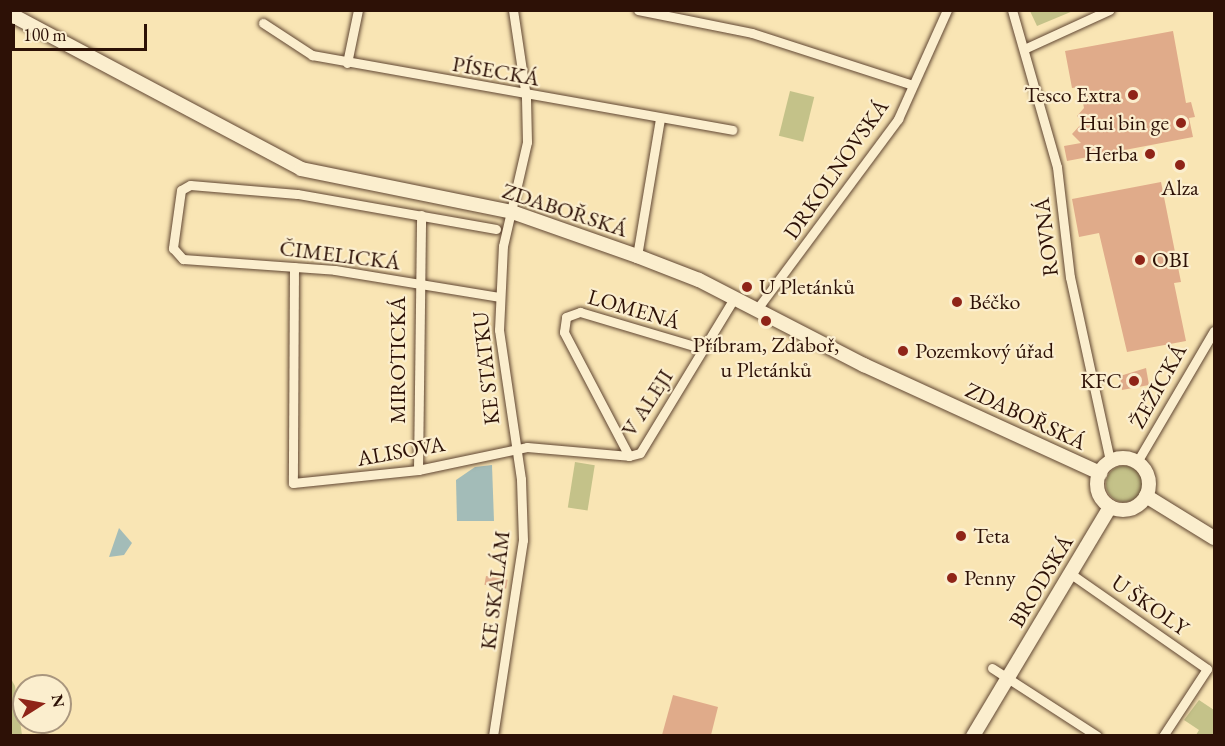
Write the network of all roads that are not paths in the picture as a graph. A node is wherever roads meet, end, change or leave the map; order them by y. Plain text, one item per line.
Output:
1 (358, 10) edge
2 (513, 10) edge
3 (638, 10) edge
4 (947, 10) edge
5 (1012, 10) edge
6 (1109, 10) edge
7 (10, 14) edge
8 (263, 23) dead end
9 (1024, 49) junction
10 (347, 63) junction
11 (913, 85) junction
12 (526, 97) junction
13 (660, 119) junction
14 (732, 130) dead end
15 (512, 212) junction
16 (421, 215) junction
17 (496, 229) dead end
18 (176, 256) joint
19 (637, 256) junction
20 (294, 267) junction
21 (418, 285) junction
22 (499, 297) junction
23 (735, 297) junction
24 (757, 309) junction
25 (1215, 331) edge
26 (704, 350) junction
27 (515, 448) junction
28 (629, 456) junction
29 (1110, 461) junction
30 (1137, 462) junction
31 (418, 470) junction
32 (1100, 473) junction
33 (1146, 496) junction
34 (1110, 507) junction
35 (1215, 538) edge
36 (1071, 574) junction
37 (992, 668) dead end
38 (1008, 677) junction
39 (493, 735) edge
40 (973, 735) edge
41 (1097, 735) edge
42 (1163, 735) edge

1 - 10 street
2 - 12 street, KE STATKU
3 - 11 street
4 - 11 street, DRKOLNOVSKÁ
5 - 9 street, ROVNÁ
6 - 9 street
7 - 15 street, ZDABOŘSKÁ
8 - 10 street, PÍSECKÁ
9 - 29 street, ROVNÁ
10 - 12 street, PÍSECKÁ
11 - 24 street, DRKOLNOVSKÁ
12 - 13 street, PÍSECKÁ
12 - 15 street, KE STATKU
13 - 14 street, PÍSECKÁ
13 - 19 street
15 - 19 street, ZDABOŘSKÁ
15 - 22 street, KE STATKU
16 - 17 street, ZDABOŘSKÁ
16 - 18 street, ZDABOŘSKÁ
16 - 21 street, MIROTICKÁ
18 - 20 street, ČIMELICKÁ
19 - 23 street, ZDABOŘSKÁ
20 - 21 street, ČIMELICKÁ
20 - 31 street, ALISOVA
21 - 22 street, ČIMELICKÁ
21 - 31 street, MIROTICKÁ
22 - 27 street, KE STATKU
23 - 24 street, ZDABOŘSKÁ
23 - 26 street, V ALEJI
24 - 32 street, ZDABOŘSKÁ
25 - 30 street, ŽEŽICKÁ
26 - 28 street, V ALEJI
26 - 28 street, LOMENÁ
27 - 28 street, V ALEJI
27 - 31 street, ALISOVA
27 - 39 street, KE SKALÁM
29 - 30 street
29 - 32 street
30 - 33 street
32 - 34 street
33 - 34 street
33 - 35 street
34 - 36 street, BRODSKÁ
36 - 38 street, BRODSKÁ
36 - 42 street, U ŠKOLY
37 - 38 street
38 - 40 street, BRODSKÁ
38 - 41 street

